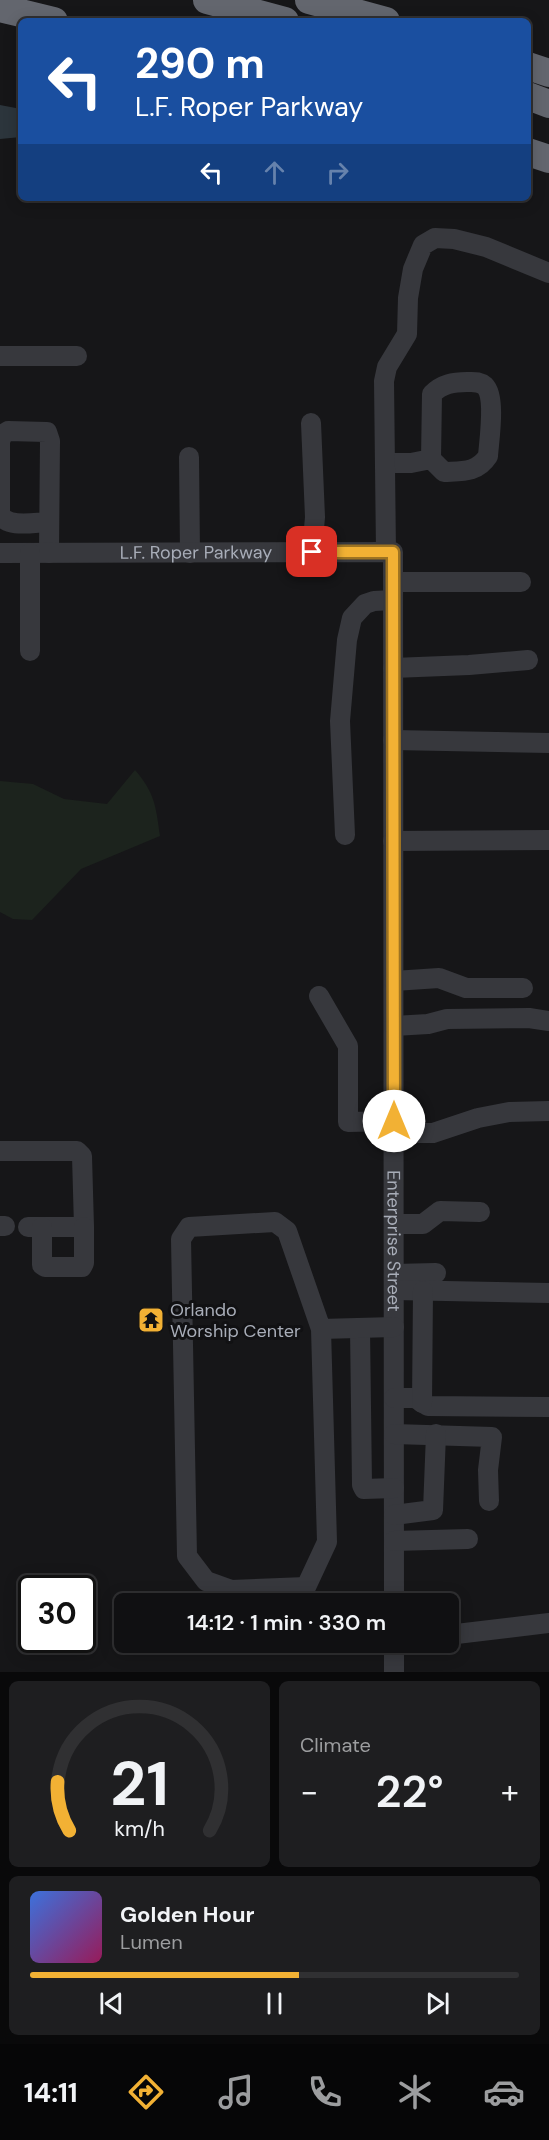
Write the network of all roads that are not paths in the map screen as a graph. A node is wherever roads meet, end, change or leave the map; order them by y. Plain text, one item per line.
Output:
1 (207, 0) edge
2 (309, 0) edge
3 (0, 8) edge
4 (0, 15) edge
5 (35, 18) edge
6 (43, 18) edge
7 (274, 18) edge
8 (375, 18) edge
9 (531, 67) edge
10 (549, 73) edge
11 (531, 97) edge
12 (549, 104) edge
13 (531, 153) edge
14 (549, 159) edge
15 (549, 273) edge
16 (0, 356) edge
17 (76, 356) dead end
18 (311, 423) dead end
19 (189, 457) dead end
20 (431, 459) junction
21 (386, 463) junction
22 (49, 522) junction
23 (312, 552) junction
24 (390, 552) junction
25 (0, 553) edge
26 (40, 553) junction
27 (190, 553) junction
28 (521, 582) dead end
29 (393, 591) junction
30 (30, 651) dead end
31 (528, 660) dead end
32 (393, 668) junction
33 (393, 740) junction
34 (549, 743) edge
35 (345, 835) dead end
36 (549, 840) edge
37 (393, 841) junction
38 (394, 981) junction
39 (523, 988) dead end
40 (319, 996) dead end
41 (549, 1021) edge
42 (394, 1026) junction
43 (549, 1111) edge
44 (394, 1127) junction
45 (0, 1151) edge
46 (480, 1212) dead end
47 (394, 1224) junction
48 (84, 1227) junction
49 (436, 1273) dead end
50 (394, 1282) junction
51 (423, 1291) junction
52 (549, 1293) edge
53 (394, 1327) junction
54 (360, 1328) junction
55 (321, 1329) junction
56 (394, 1398) junction
57 (423, 1403) junction
58 (549, 1407) edge
59 (394, 1434) junction
60 (436, 1434) junction
61 (394, 1488) junction
62 (489, 1501) dead end
63 (394, 1515) junction
64 (468, 1539) dead end
65 (394, 1541) junction
66 (394, 1593) edge
67 (549, 1623) edge
68 (459, 1634) edge
69 (394, 1653) edge
70 (394, 1672) edge

1 - 7 highway
2 - 8 highway
3 - 6 highway
4 - 5 highway
9 - 10 highway
11 - 12 highway
13 - 14 highway
15 - 21 street, Enterprise Street
16 - 17 street
18 - 23 street
19 - 27 street
20 - 20 street
20 - 21 street
21 - 24 street, Enterprise Street
22 - 22 street
22 - 26 street
23 - 24 street, L.F. Roper Parkway
23 - 27 street, L.F. Roper Parkway
24 - 29 street, Enterprise Street
25 - 26 street, L.F. Roper Parkway
26 - 27 street, L.F. Roper Parkway
26 - 30 street
28 - 29 street
29 - 32 street, Enterprise Street
29 - 35 street
31 - 32 street
32 - 33 street, Enterprise Street
33 - 34 street
33 - 37 street, Enterprise Street
36 - 37 street
37 - 38 street, Enterprise Street
38 - 39 street
38 - 42 street, Enterprise Street
40 - 44 street
41 - 42 street
42 - 44 street, Enterprise Street
43 - 44 street
44 - 47 street, Enterprise Street
45 - 48 street
46 - 47 street
47 - 50 street, Enterprise Street
48 - 48 street
49 - 50 street
50 - 51 street
50 - 53 street, Enterprise Street
51 - 52 street
51 - 57 street
53 - 54 street
53 - 56 street, Enterprise Street
54 - 55 street
54 - 61 street
55 - 55 street
56 - 57 street
56 - 59 street, Enterprise Street
57 - 58 street
59 - 60 street
59 - 61 street, Enterprise Street
60 - 62 street
60 - 63 street
61 - 63 street, Enterprise Street
63 - 65 street, Enterprise Street
64 - 65 street
65 - 66 street, Enterprise Street
67 - 68 street
69 - 70 street

